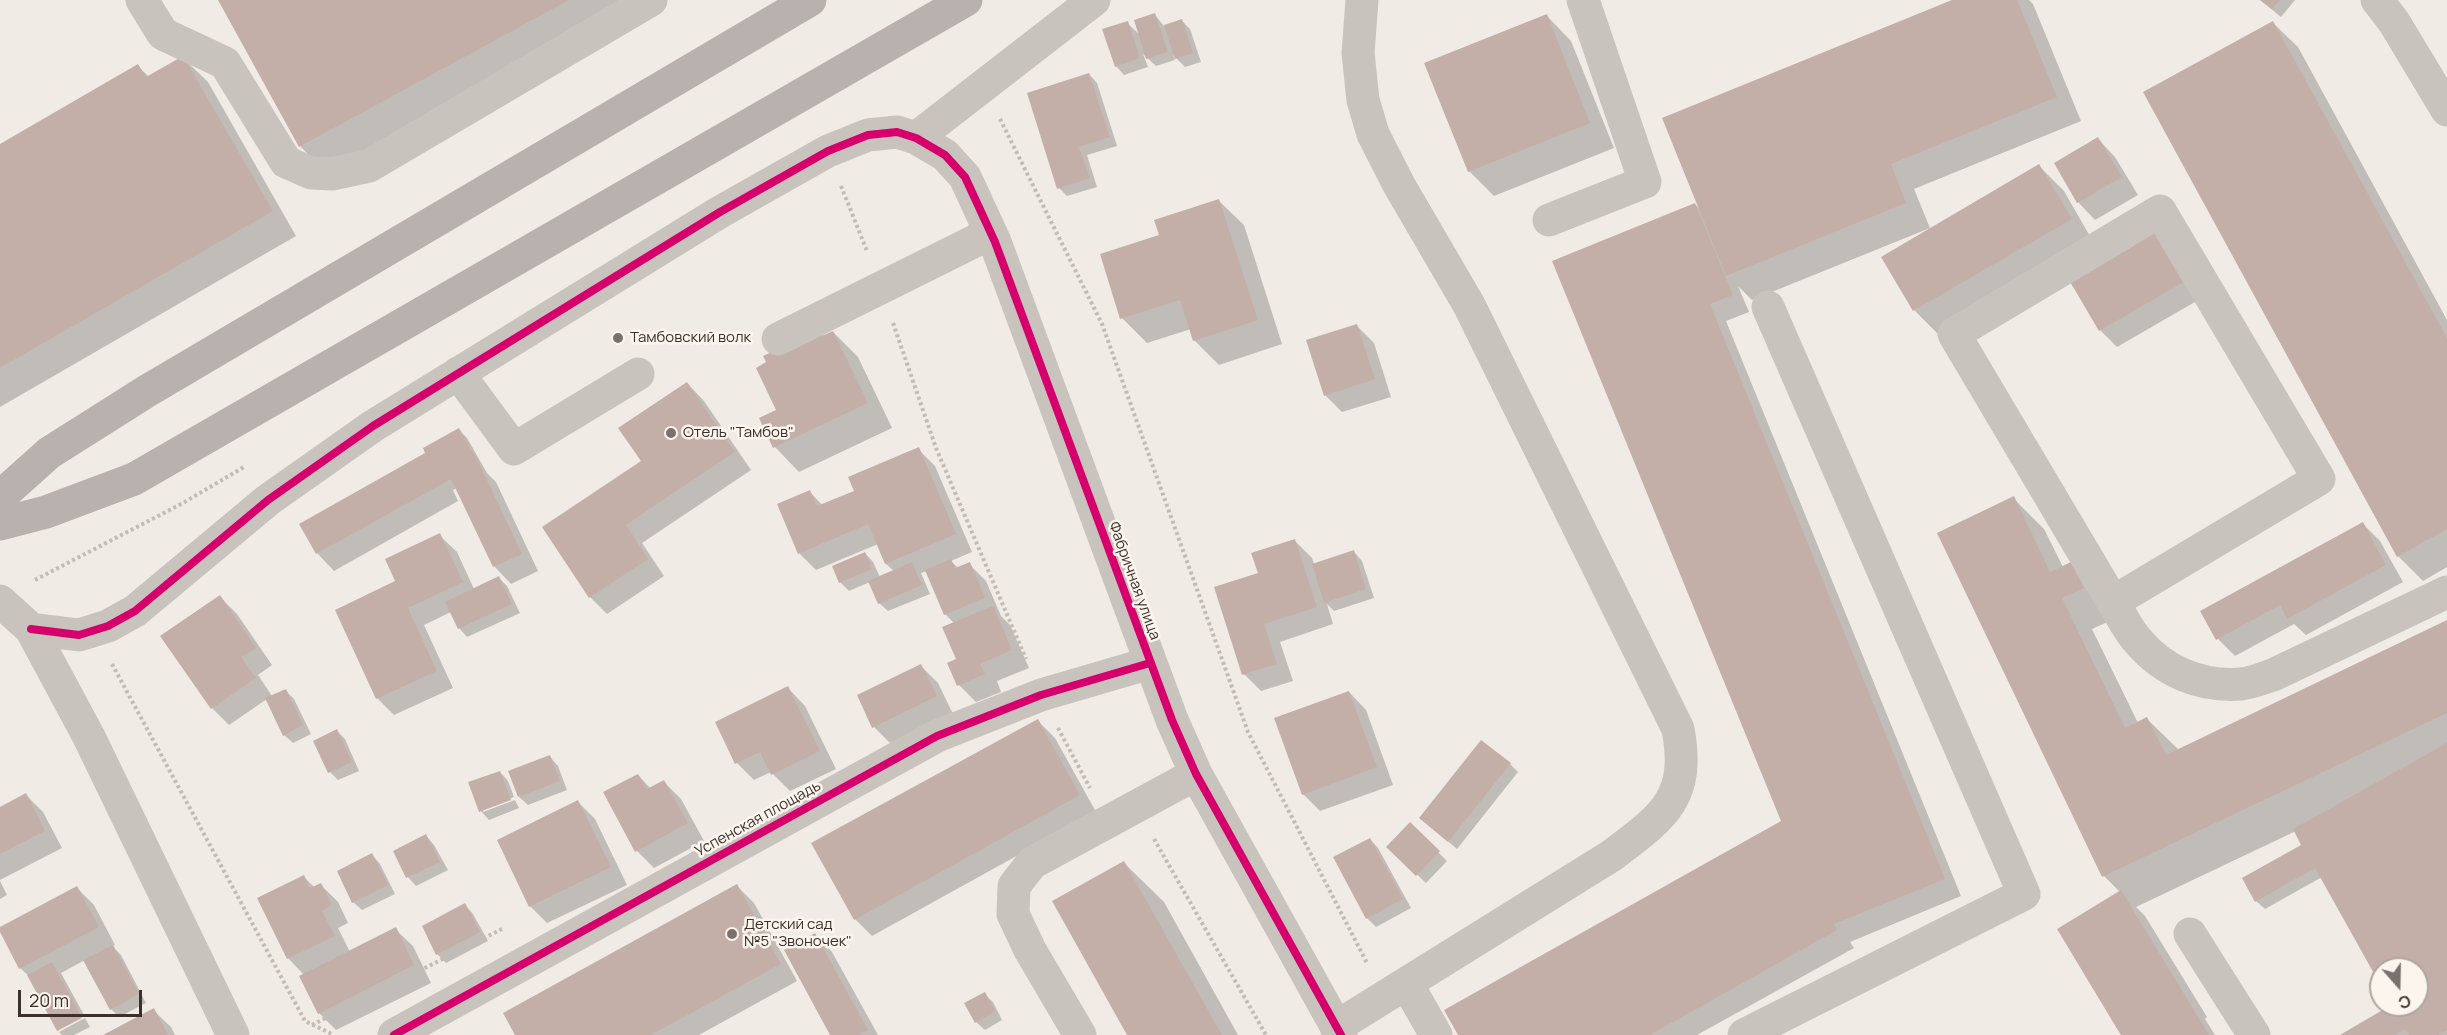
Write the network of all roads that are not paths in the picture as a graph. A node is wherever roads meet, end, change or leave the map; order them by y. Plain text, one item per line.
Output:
1 (142, 0) edge
2 (651, 0) edge
3 (810, 0) edge
4 (966, 0) edge
5 (1093, 0) edge
6 (1102, 0) edge
7 (1362, 0) edge
8 (1583, 0) edge
9 (2377, 0) edge
10 (2447, 110) edge
11 (916, 138) junction
12 (1549, 220) dead end
13 (992, 233) junction
14 (1768, 307) dead end
15 (778, 339) dead end
16 (458, 373) junction
17 (638, 374) dead end
18 (0, 497) edge
19 (0, 524) edge
20 (2447, 592) edge
21 (0, 600) edge
22 (2113, 602) junction
23 (31, 629) junction
24 (1150, 663) junction
25 (1196, 774) junction
26 (2190, 934) dead end
27 (1407, 984) junction
28 (1339, 1031) edge
29 (233, 1035) edge
30 (394, 1035) edge
31 (1080, 1035) edge
32 (1436, 1035) edge
33 (1744, 1035) edge
34 (2254, 1035) edge

1 - 2 street
3 - 18 main road
4 - 19 main road
5 - 6 street
5 - 11 street
7 - 27 street
8 - 12 street
9 - 10 street
11 - 13 street, Фабричная улица
11 - 16 street
13 - 15 street
13 - 24 street, Фабричная улица
14 - 33 street
16 - 17 street
16 - 23 street
20 - 22 street
21 - 23 street
22 - 22 street
23 - 29 street
24 - 25 street, Фабричная улица
24 - 30 street, Успенская площадь
25 - 28 street, Фабричная улица
25 - 31 street
26 - 34 street
27 - 28 street
27 - 32 street

